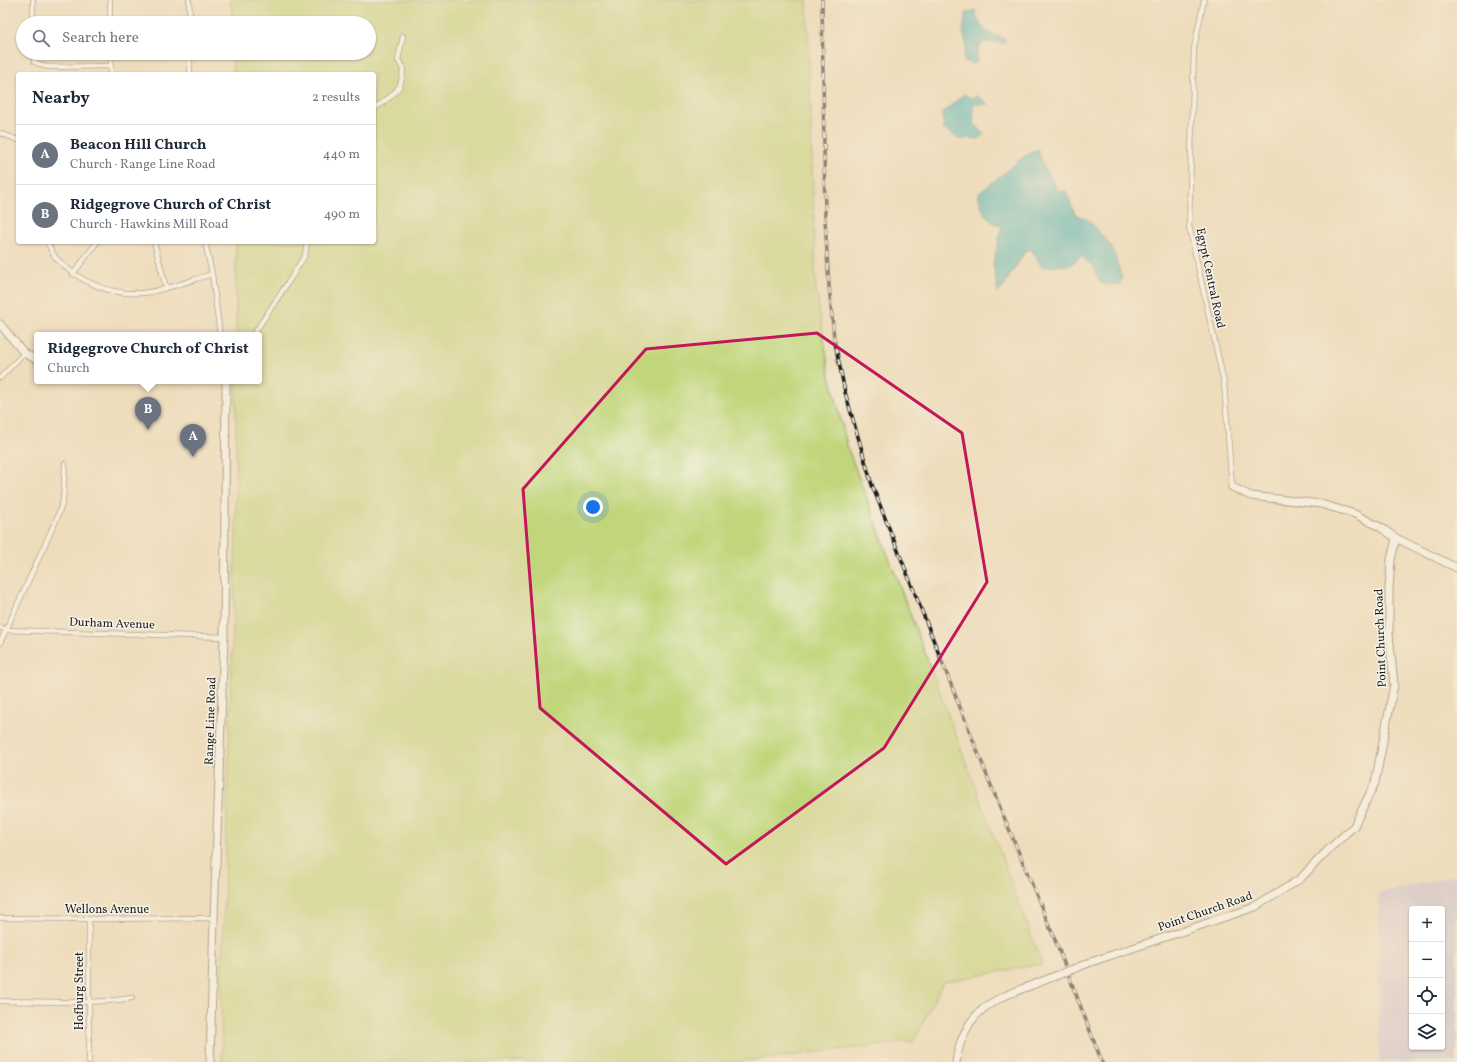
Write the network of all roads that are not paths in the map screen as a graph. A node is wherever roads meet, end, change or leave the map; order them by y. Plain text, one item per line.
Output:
1 (33, 0) edge
2 (110, 0) edge
3 (190, 0) edge
4 (1204, 0) edge
5 (33, 16) edge
6 (110, 16) edge
7 (190, 16) edge
8 (403, 36) dead end
9 (34, 60) edge
10 (111, 60) edge
11 (190, 60) edge
12 (111, 66) junction
13 (111, 72) edge
14 (190, 72) edge
15 (376, 107) edge
16 (0, 133) edge
17 (16, 139) edge
18 (48, 244) edge
19 (96, 244) edge
20 (155, 244) edge
21 (205, 244) edge
22 (307, 244) edge
23 (73, 274) junction
24 (212, 274) junction
25 (166, 287) junction
26 (0, 324) edge
27 (220, 332) edge
28 (255, 332) edge
29 (24, 352) junction
30 (34, 358) edge
31 (0, 378) edge
32 (226, 384) edge
33 (65, 464) dead end
34 (1232, 488) joint
35 (1396, 538) junction
36 (1457, 568) edge
37 (0, 627) edge
38 (6, 630) junction
39 (224, 637) junction
40 (0, 643) edge
41 (0, 918) edge
42 (214, 918) junction
43 (89, 920) junction
44 (132, 998) dead end
45 (0, 1001) edge
46 (89, 1002) junction
47 (89, 1062) edge
48 (210, 1062) edge
49 (956, 1062) edge

1 - 5 street
2 - 6 street
3 - 7 street
4 - 34 street, Egypt Central Road
8 - 15 street
9 - 12 street
10 - 12 street
11 - 14 street
12 - 13 street
16 - 17 street
18 - 23 street
19 - 23 street
20 - 25 street
21 - 24 street
22 - 28 street
23 - 25 street
24 - 25 street
24 - 27 street
26 - 29 street
29 - 30 street
29 - 31 street
32 - 39 street, Range Line Road
33 - 38 street
34 - 35 street
35 - 36 street
35 - 49 street, Point Church Road, bridge
37 - 38 street, Durham Avenue
38 - 39 street, Durham Avenue
38 - 40 street
39 - 42 street, Range Line Road
41 - 43 street, Wellons Avenue
42 - 43 street, Wellons Avenue
42 - 48 street, Range Line Road
43 - 46 street, Hofburg Street
44 - 46 street
45 - 46 street
46 - 47 street, Hofburg Street

